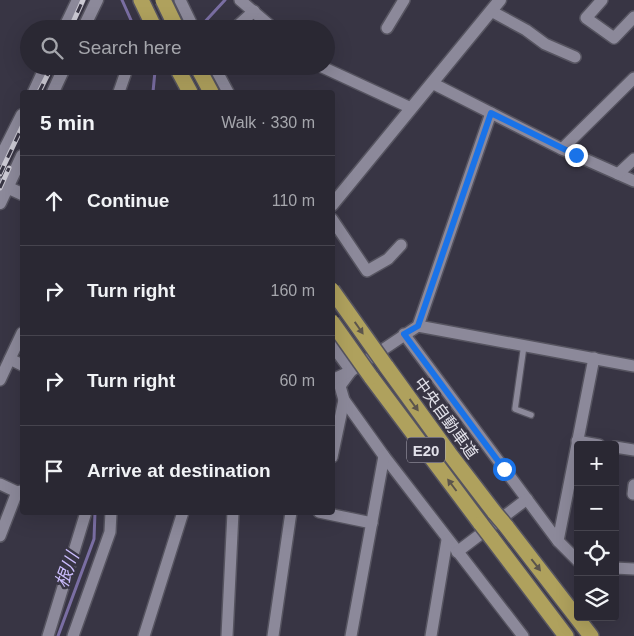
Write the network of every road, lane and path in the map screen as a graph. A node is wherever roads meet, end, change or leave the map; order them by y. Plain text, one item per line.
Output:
1 (78, 0) edge
2 (97, 0) edge
3 (141, 0) edge
4 (163, 0) edge
5 (180, 0) edge
6 (240, 0) edge
7 (404, 0) edge
8 (602, 0) edge
9 (496, 3) edge
10 (254, 11) junction
11 (634, 17) edge
12 (68, 20) edge
13 (87, 20) edge
14 (151, 20) edge
15 (172, 20) edge
16 (189, 20) edge
17 (244, 20) edge
18 (264, 20) edge
19 (387, 28) dead end
20 (575, 57) dead end
21 (335, 73) edge
22 (42, 75) edge
23 (61, 75) edge
24 (125, 75) edge
25 (181, 75) edge
26 (202, 75) edge
27 (219, 75) edge
28 (634, 78) edge
29 (432, 83) junction
30 (35, 90) edge
31 (54, 90) edge
32 (120, 90) edge
33 (189, 90) edge
34 (210, 90) edge
35 (227, 90) edge
36 (411, 108) junction
37 (491, 113) junction
38 (20, 119) edge
39 (562, 149) junction
40 (634, 158) edge
41 (0, 159) edge
42 (20, 159) edge
43 (618, 174) junction
44 (634, 181) edge
45 (4, 186) edge
46 (20, 193) edge
47 (335, 200) edge
48 (0, 203) edge
49 (335, 223) edge
50 (401, 245) dead end
51 (335, 294) edge
52 (335, 326) edge
53 (418, 326) junction
54 (404, 334) junction
55 (20, 337) edge
56 (524, 345) junction
57 (335, 349) edge
58 (594, 358) junction
59 (10, 359) junction
60 (20, 364) edge
61 (634, 366) edge
62 (351, 371) junction
63 (335, 379) edge
64 (0, 380) edge
65 (344, 400) junction
66 (531, 415) dead end
67 (577, 441) edge
68 (335, 443) edge
69 (619, 448) edge
70 (634, 450) edge
71 (384, 456) junction
72 (574, 457) edge
73 (0, 484) edge
74 (20, 491) edge
75 (527, 499) junction
76 (85, 515) edge
77 (111, 515) edge
78 (182, 515) edge
79 (233, 515) edge
80 (291, 515) edge
81 (330, 515) edge
82 (372, 523) junction
83 (0, 536) edge
84 (447, 540) junction
85 (558, 541) junction
86 (457, 552) junction
87 (574, 557) edge
88 (619, 568) edge
89 (634, 569) edge
90 (511, 622) junction
91 (48, 636) edge
92 (73, 636) edge
93 (144, 636) edge
94 (227, 636) edge
95 (274, 636) edge
96 (351, 636) edge
97 (431, 636) edge
98 (508, 636) edge
99 (523, 636) edge
100 (566, 636) edge
101 (590, 636) edge

1 - 12 main road
2 - 13 main road
3 - 14 highway
4 - 15 highway, bridge
5 - 16 street
6 - 10 street
7 - 19 street
8 - 11 street
9 - 20 street
9 - 29 main road
10 - 17 street
10 - 18 street
21 - 36 street
22 - 30 main road
23 - 31 main road
24 - 32 street
25 - 33 highway
26 - 34 highway
27 - 35 street
28 - 39 street
29 - 36 main road
29 - 37 street
36 - 47 main road
37 - 39 street
37 - 53 street
38 - 41 main road
39 - 43 street
40 - 43 street
42 - 45 main road
43 - 44 street
45 - 46 main road
45 - 48 main road
49 - 50 street
51 -> 101 highway, 中央自動車道 / E20, bridge
100 -> 52 highway, E20, bridge
53 - 54 street
53 - 56 street
54 - 62 street
54 - 75 street
55 - 59 street
56 - 58 street
56 - 66 lane
57 - 62 street
58 - 61 street
58 - 67 street
59 - 60 street
59 - 64 street
62 - 63 street
62 - 65 street
65 - 68 street
65 - 71 street
69 - 70 street
71 - 82 street
71 - 84 street
72 - 85 street
73 - 74 street
74 - 83 street
75 - 85 street
75 - 86 street
76 - 91 street
77 - 92 street
78 - 93 street
79 - 94 street
80 - 95 street
81 - 82 street
82 - 96 street
84 - 86 street
84 - 97 street
85 - 87 street
86 - 90 street
88 - 89 street
90 - 98 street
90 - 99 street

